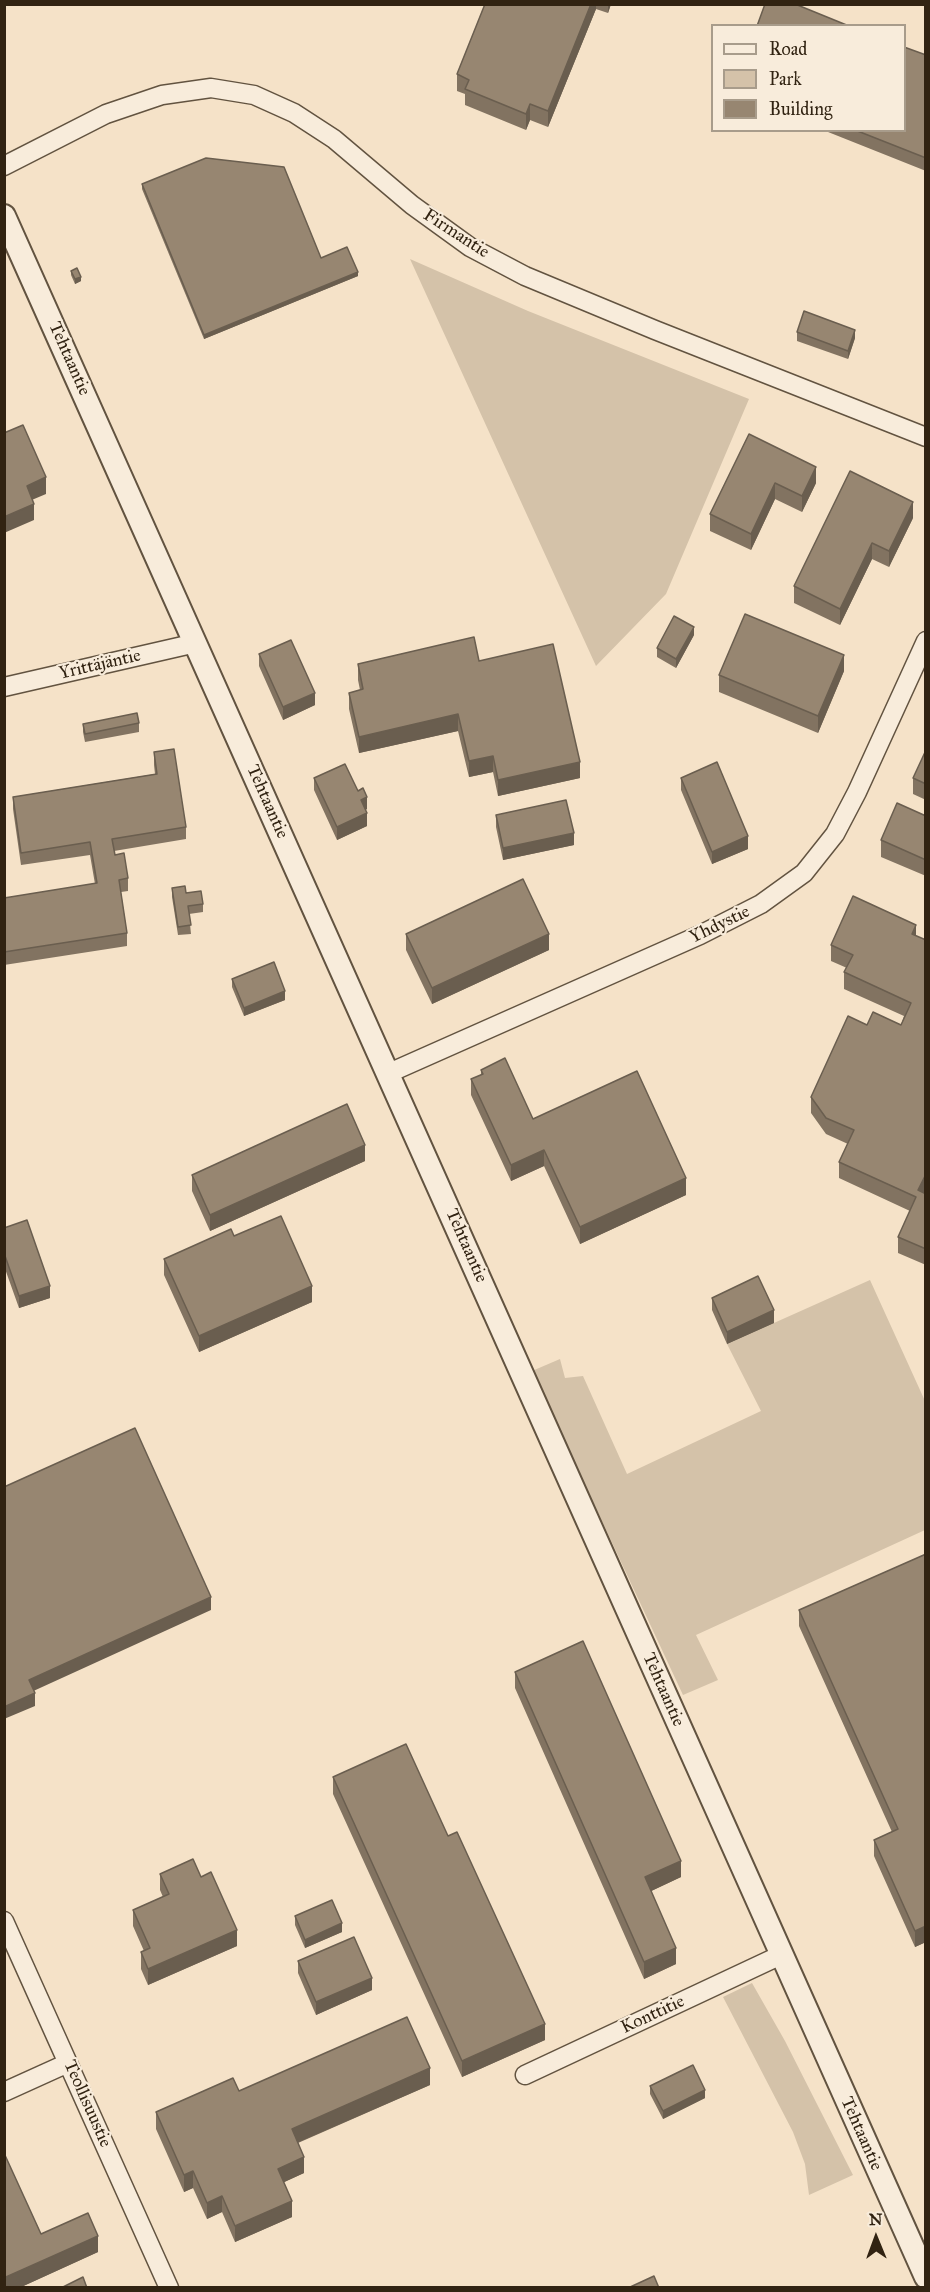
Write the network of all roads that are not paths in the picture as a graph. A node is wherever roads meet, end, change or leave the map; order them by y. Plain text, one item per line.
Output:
1 (4, 166) edge
2 (4, 216) edge
3 (926, 437) edge
4 (926, 641) edge
5 (196, 643) junction
6 (4, 687) edge
7 (389, 1073) junction
8 (4, 1921) edge
9 (781, 1955) junction
10 (68, 2063) junction
11 (525, 2075) dead end
12 (4, 2092) edge
13 (926, 2277) edge
14 (169, 2288) edge

1 - 3 street, Firmantie
2 - 5 street, Tehtaantie
4 - 7 street, Yhdystie
5 - 6 street, Yrittäjäntie
5 - 7 street, Tehtaantie
7 - 9 street, Tehtaantie
8 - 10 street, Teollisuustie
9 - 11 street, Konttitie
9 - 13 street, Tehtaantie
10 - 12 street
10 - 14 street, Teollisuustie

